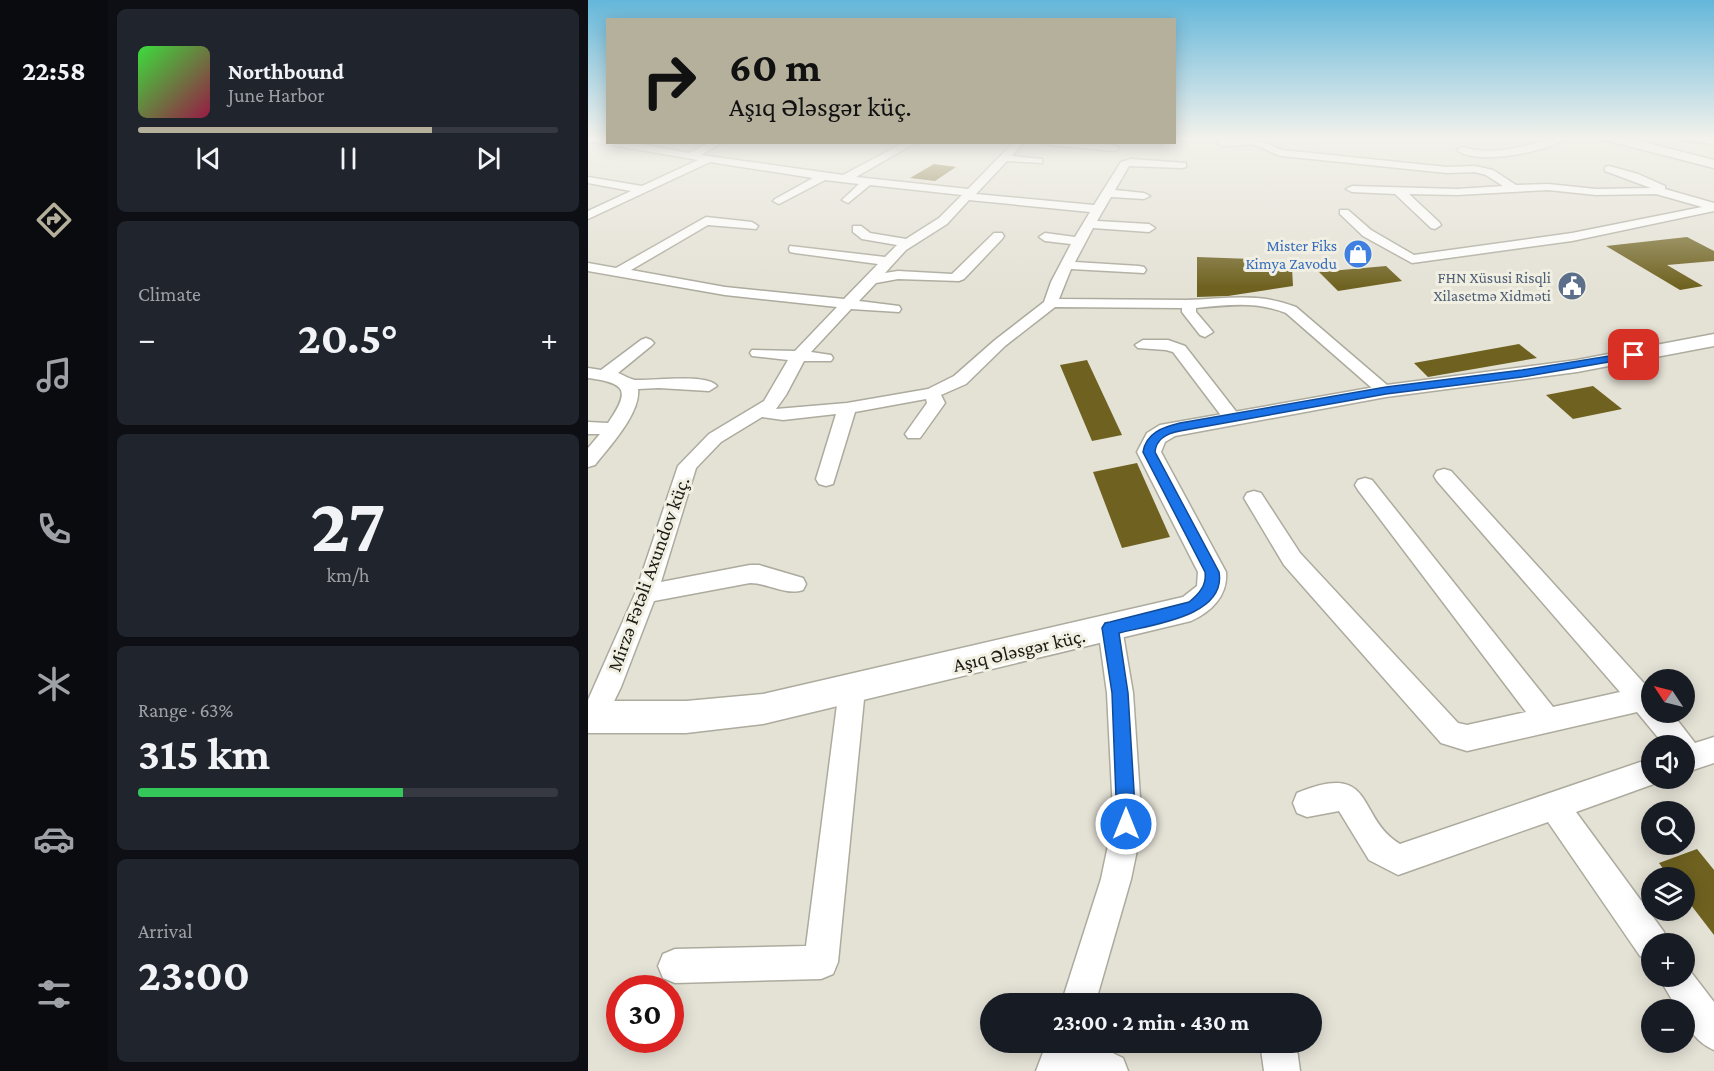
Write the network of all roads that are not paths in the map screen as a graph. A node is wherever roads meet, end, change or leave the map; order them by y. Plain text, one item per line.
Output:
1 (628, 187) edge
2 (645, 187) edge
3 (804, 187) edge
4 (862, 187) edge
5 (900, 187) edge
6 (978, 187) edge
7 (1110, 187) edge
8 (1657, 187) edge
9 (1512, 188) joint
10 (640, 189) junction
11 (1352, 189) dead end
12 (1397, 189) junction
13 (1106, 193) junction
14 (1672, 194) junction
15 (970, 195) junction
16 (1144, 196) dead end
17 (848, 200) dead end
18 (779, 201) dead end
19 (1714, 208) edge
20 (1096, 209) junction
21 (591, 211) edge
22 (1344, 212) dead end
23 (1088, 224) junction
24 (1435, 225) dead end
25 (752, 226) dead end
26 (1149, 228) dead end
27 (857, 229) dead end
28 (998, 236) dead end
29 (1044, 237) dead end
30 (1078, 241) junction
31 (908, 243) junction
32 (795, 249) dead end
33 (889, 262) junction
34 (1066, 265) junction
35 (588, 267) edge
36 (1139, 270) dead end
37 (620, 271) junction
38 (873, 279) junction
39 (1051, 303) junction
40 (850, 304) junction
41 (1189, 304) junction
42 (894, 309) dead end
43 (1205, 332) dead end
44 (1714, 340) edge
45 (646, 343) dead end
46 (1143, 345) dead end
47 (758, 353) dead end
48 (799, 356) junction
49 (825, 358) dead end
50 (596, 374) edge
51 (628, 385) junction
52 (709, 386) dead end
53 (1386, 390) junction
54 (932, 393) junction
55 (847, 408) junction
56 (761, 412) junction
57 (1232, 418) junction
58 (588, 428) edge
59 (613, 429) junction
60 (914, 434) dead end
61 (588, 461) edge
62 (1444, 476) dead end
63 (826, 478) dead end
64 (1365, 485) dead end
65 (1254, 498) dead end
66 (795, 584) dead end
67 (646, 594) junction
68 (1110, 628) junction
69 (852, 689) junction
70 (1641, 698) edge
71 (1641, 708) edge
72 (591, 717) edge
73 (1548, 720) junction
74 (1664, 723) edge
75 (1676, 735) edge
76 (1641, 775) edge
77 (1307, 803) dead end
78 (1554, 806) junction
79 (1644, 933) edge
80 (675, 966) dead end
81 (1683, 987) edge
82 (1081, 993) edge
83 (1714, 1032) edge
84 (1280, 1053) edge
85 (1061, 1054) edge
86 (1110, 1071) edge
87 (1282, 1071) edge

1 - 10 street
2 - 10 street
3 - 18 street
4 - 17 street
5 - 15 street
6 - 15 street, Mirzə Fətəli Axundov küç.
7 - 13 street
8 - 14 street
9 - 12 street
9 - 14 street
10 - 21 street
11 - 12 street
12 - 24 street
13 - 16 street
13 - 20 street
14 - 19 street
15 - 20 street
15 - 31 street, Mirzə Fətəli Axundov küç.
19 - 22 street
20 - 23 street
23 - 26 street
23 - 30 street
25 - 37 street
27 - 31 street
28 - 38 street
29 - 30 street
30 - 34 street
31 - 33 street, Mirzə Fətəli Axundov küç.
32 - 33 street
33 - 38 street, Mirzə Fətəli Axundov küç.
34 - 36 street
34 - 39 street
35 - 37 street
37 - 40 street
38 - 40 street, Mirzə Fətəli Axundov küç.
39 - 41 street
39 - 54 street
40 - 42 street
40 - 48 street, Mirzə Fətəli Axundov küç.
41 - 43 street
41 - 53 street
44 - 53 street, Aşıq Ələsgər küç.
45 - 50 street
46 - 57 street
47 - 48 street
48 - 49 street
48 - 56 street, Mirzə Fətəli Axundov küç.
50 - 51 street
51 - 52 street
51 - 59 street
53 - 57 street, Aşıq Ələsgər küç.
54 - 55 street
54 - 60 street
55 - 56 street
55 - 63 street
56 - 67 street, Mirzə Fətəli Axundov küç.
57 - 68 street, Aşıq Ələsgər küç.
58 - 59 street
59 - 61 street
62 - 70 street
64 - 73 street
65 - 73 street
66 - 67 street
67 - 72 street, Mirzə Fətəli Axundov küç.
68 - 69 street, Aşıq Ələsgər küç.
68 - 82 street
69 - 72 street, Aşıq Ələsgər küç.
69 - 80 street
71 - 73 street
74 - 75 street
76 - 78 street
77 - 78 street
78 - 79 street
81 - 83 street
84 - 87 street
85 - 86 street

